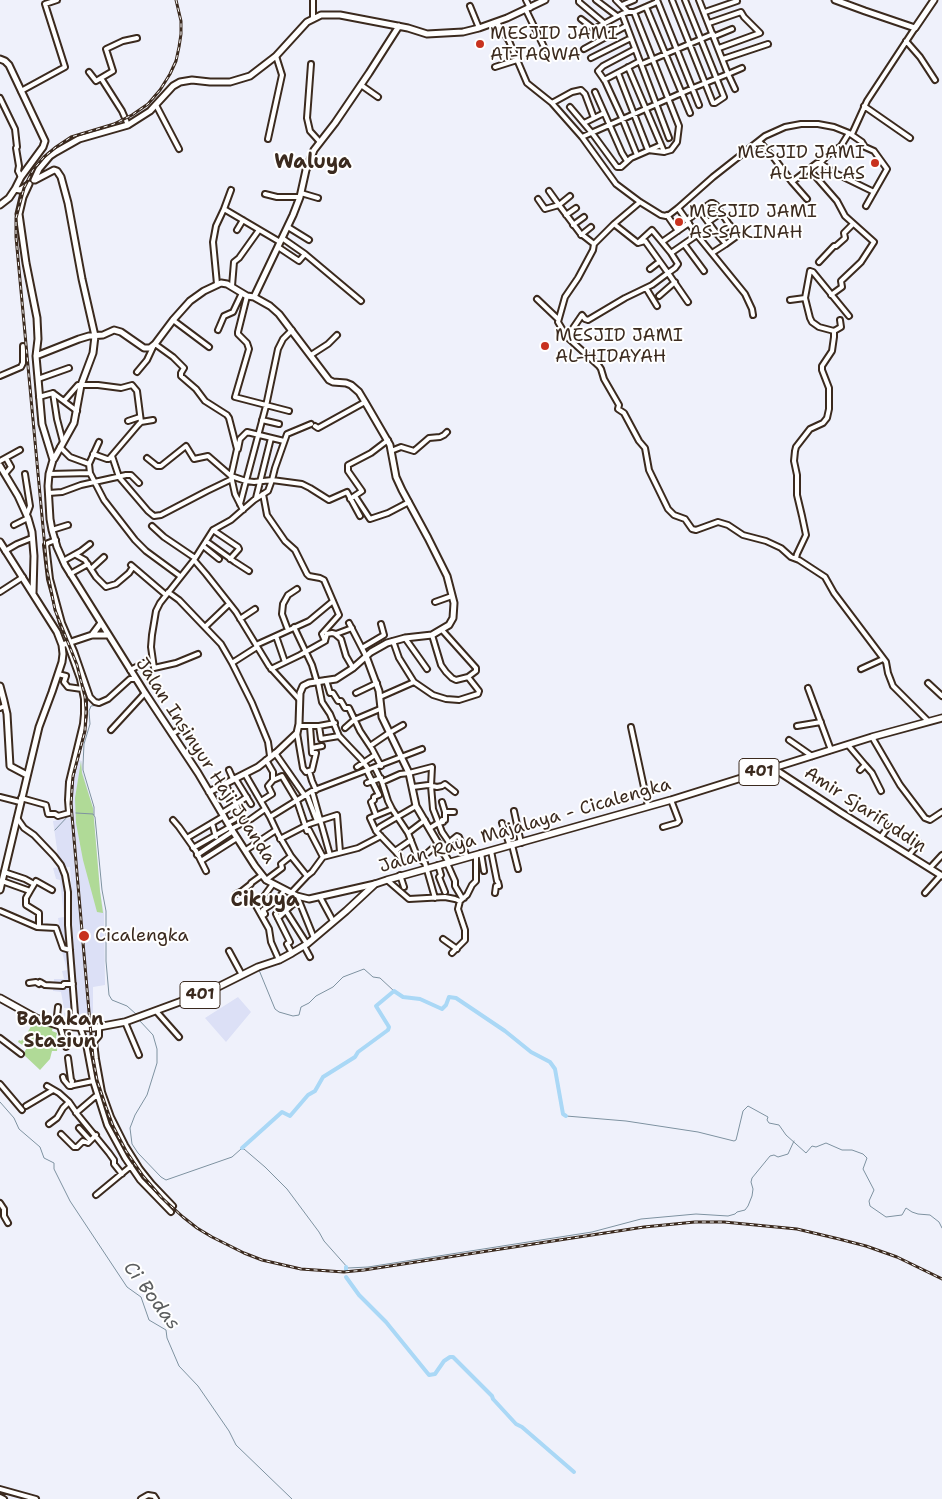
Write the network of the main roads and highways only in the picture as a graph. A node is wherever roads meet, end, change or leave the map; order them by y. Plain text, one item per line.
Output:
1 (941, 720) edge
2 (0, 998) edge

1 - 2 main road, Jalan Raya Majalaya - Cicalengka / 401

